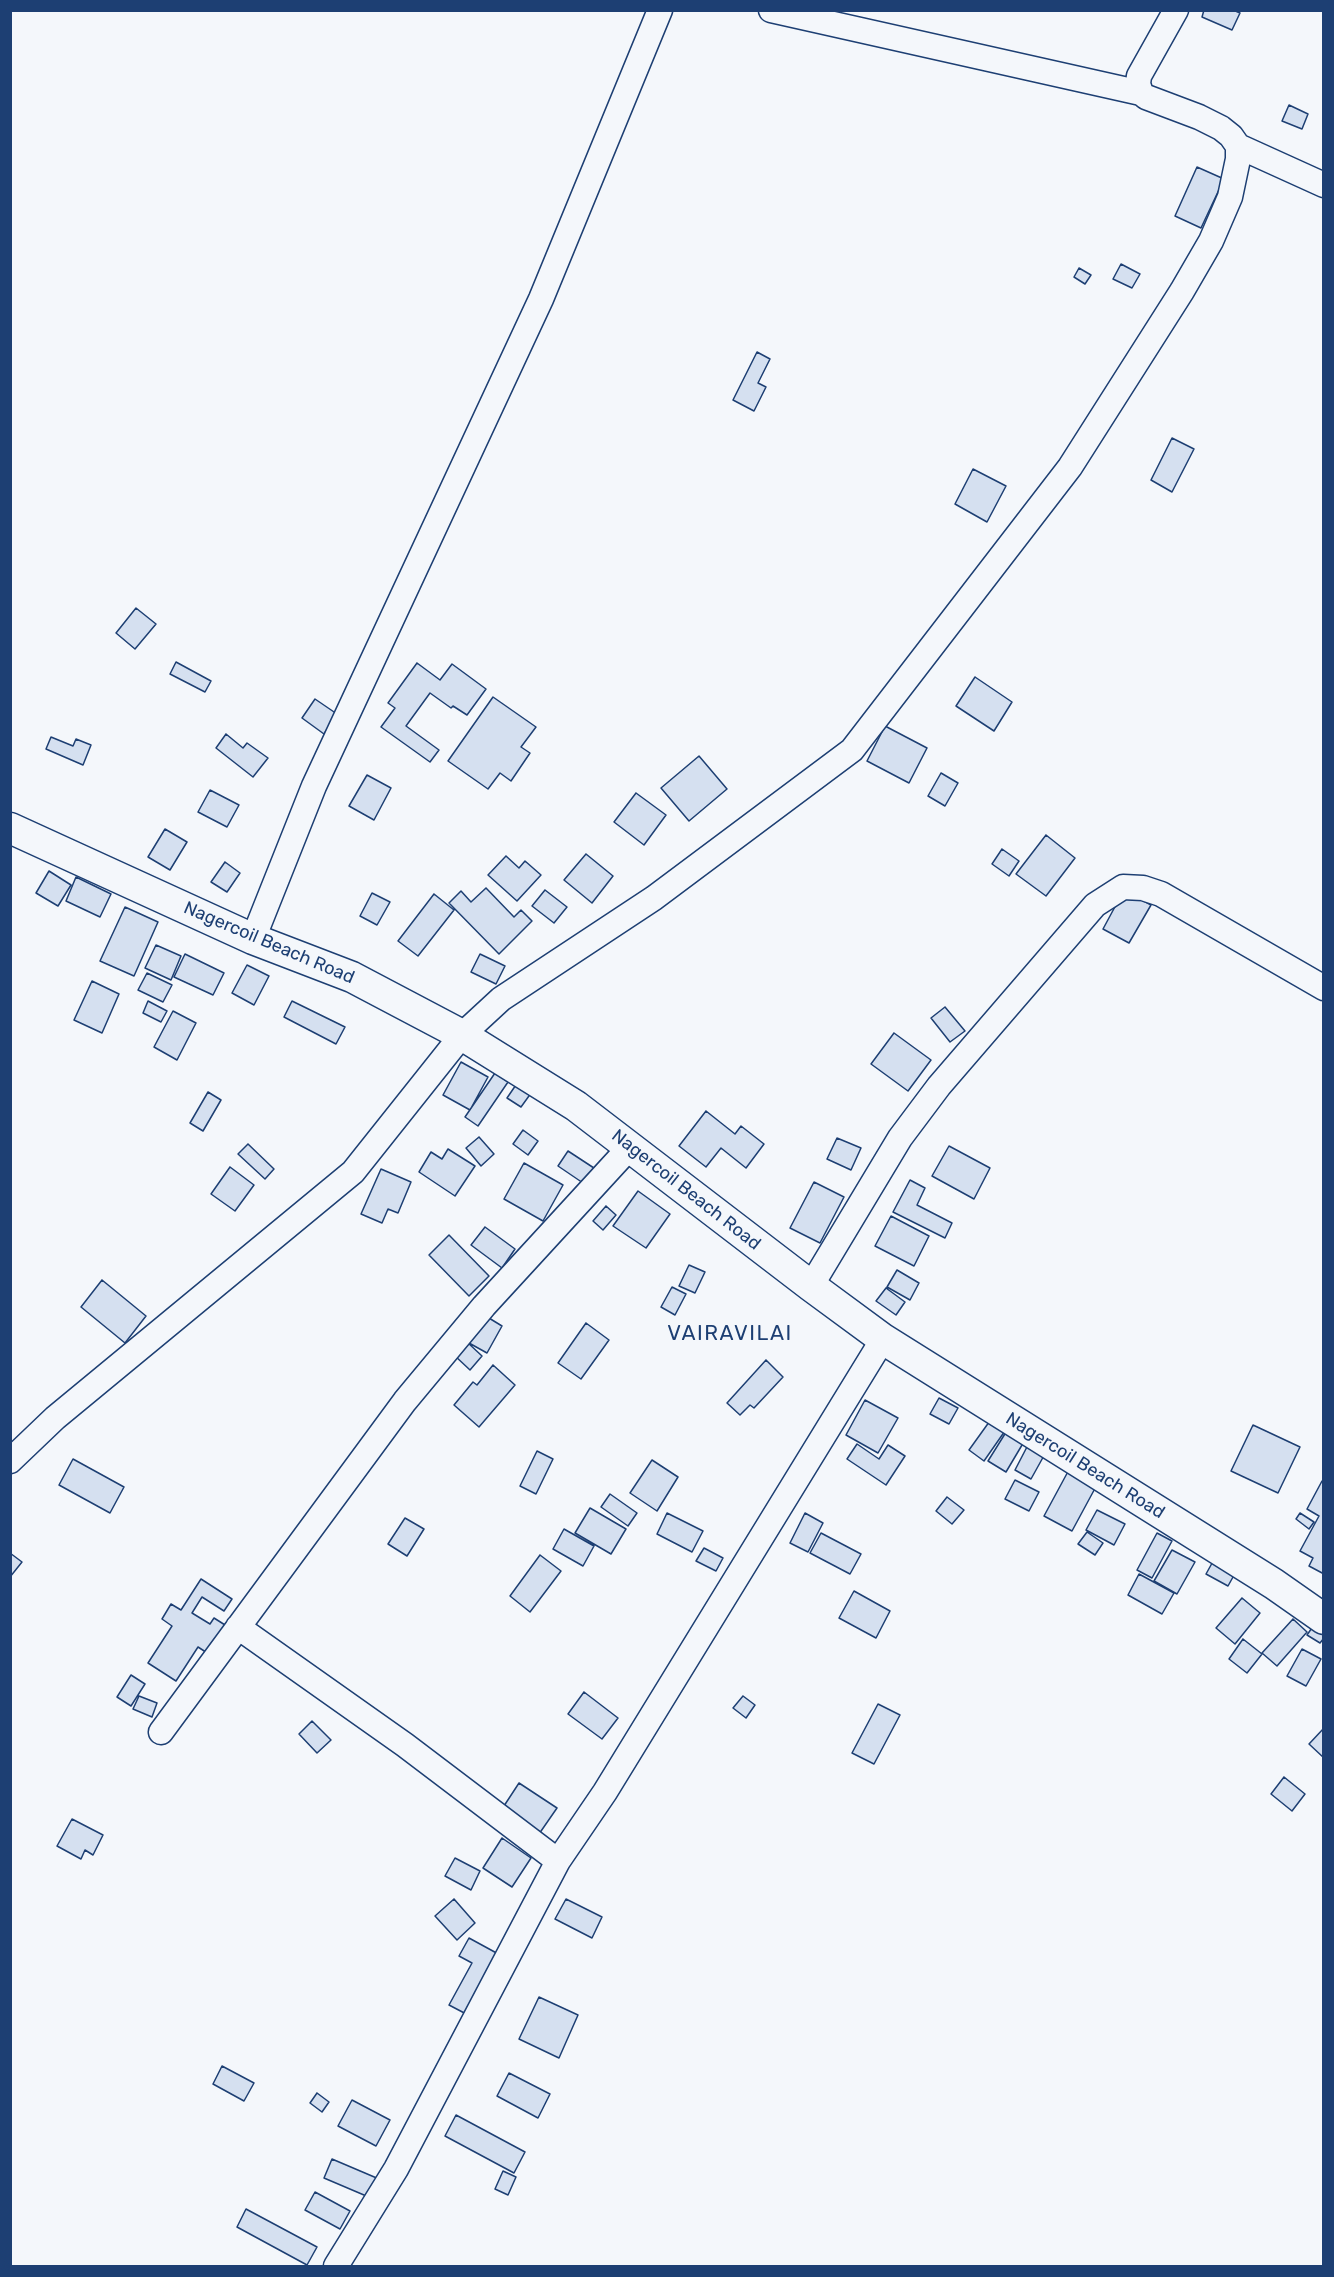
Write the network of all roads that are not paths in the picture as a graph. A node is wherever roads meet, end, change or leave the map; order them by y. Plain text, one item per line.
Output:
1 (660, 10) edge
2 (771, 10) edge
3 (1176, 10) edge
4 (1141, 93) junction
5 (1238, 146) junction
6 (1323, 185) edge
7 (10, 828) edge
8 (253, 939) junction
9 (1323, 988) edge
10 (462, 1035) junction
11 (630, 1147) junction
12 (811, 1286) junction
13 (883, 1339) junction
14 (10, 1461) edge
15 (1323, 1619) edge
16 (238, 1627) junction
17 (161, 1732) dead end
18 (558, 1861) junction
19 (336, 2266) edge

1 - 8 street
2 - 4 street
3 - 4 street
4 - 5 street
5 - 6 street
5 - 10 street
7 - 8 main road, Nagercoil Beach Road
8 - 10 main road, Nagercoil Beach Road
9 - 12 street
10 - 11 main road, Nagercoil Beach Road
10 - 14 street
11 - 12 main road, Nagercoil Beach Road
11 - 16 street
12 - 13 main road, Nagercoil Beach Road
13 - 15 main road, Nagercoil Beach Road
13 - 18 street
16 - 17 street
16 - 18 street
18 - 19 street

